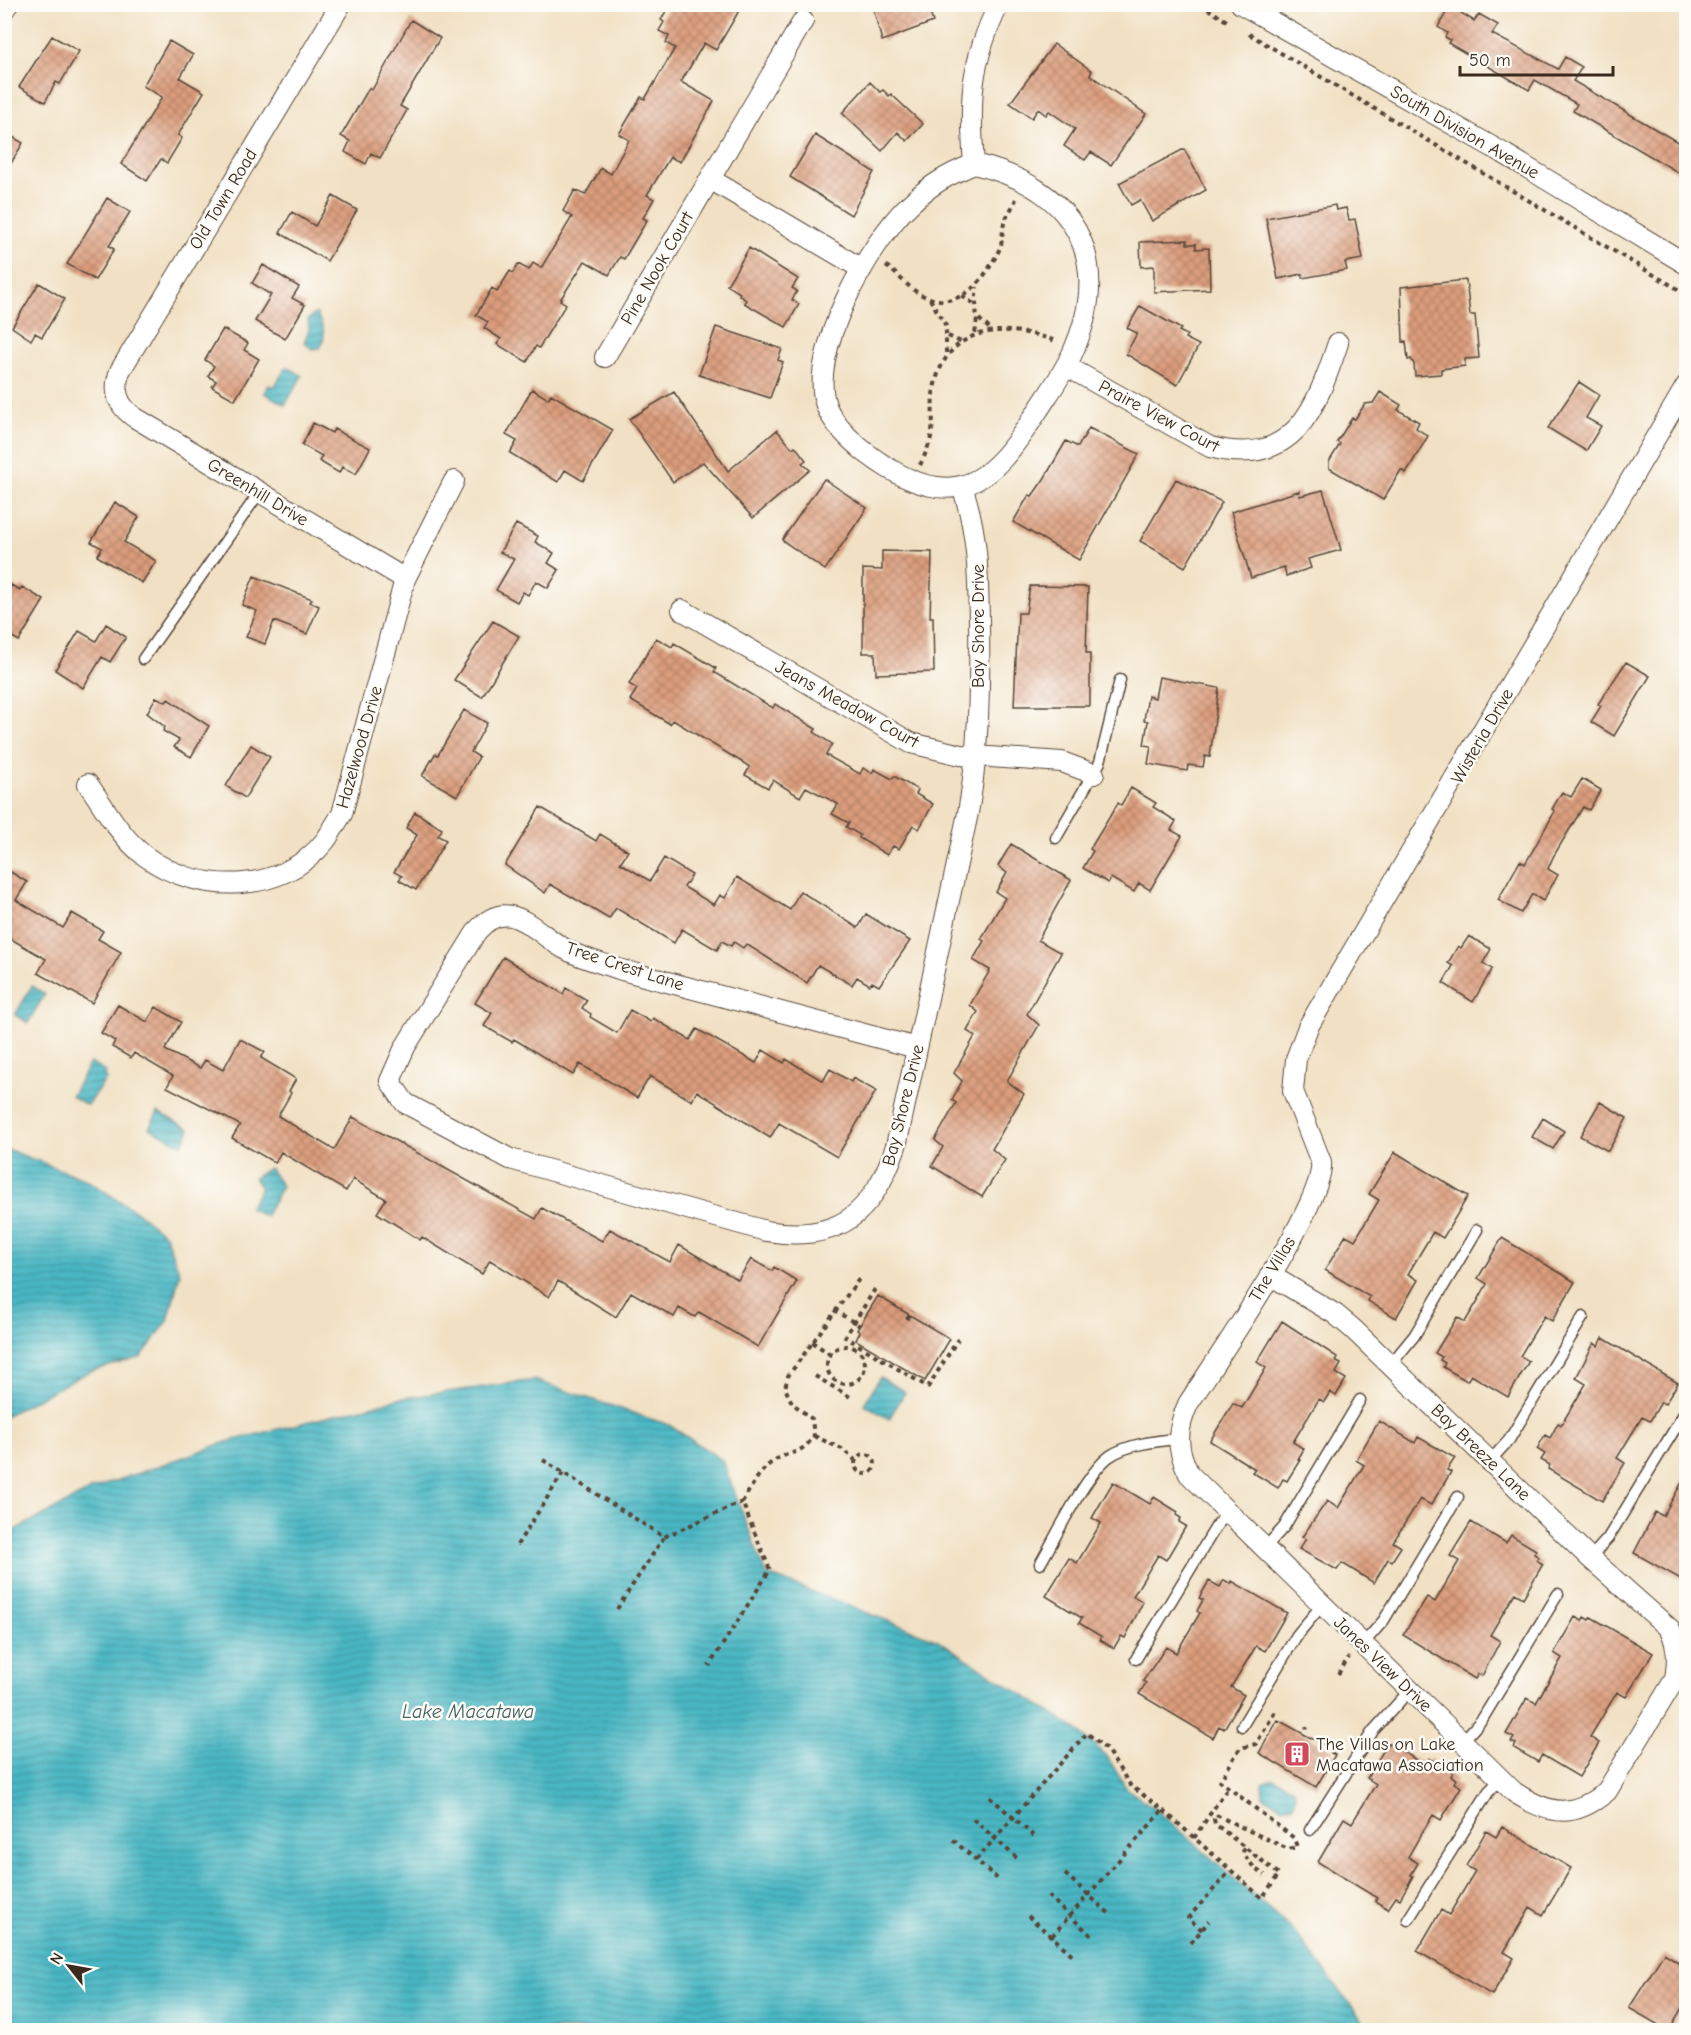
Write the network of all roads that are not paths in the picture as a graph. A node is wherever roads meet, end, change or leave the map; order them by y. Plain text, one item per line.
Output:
1 (8, 4) edge
2 (341, 4) edge
3 (999, 4) edge
4 (1241, 4) edge
5 (4, 10) edge
6 (803, 21) dead end
7 (974, 164) junction
8 (710, 178) junction
9 (1686, 264) edge
10 (871, 265) junction
11 (1338, 343) dead end
12 (605, 357) dead end
13 (1066, 366) junction
14 (1686, 386) edge
15 (118, 397) joint
16 (454, 481) dead end
17 (962, 486) junction
18 (259, 493) junction
19 (405, 579) junction
20 (681, 610) dead end
21 (142, 659) dead end
22 (1120, 680) dead end
23 (975, 756) junction
24 (1095, 774) junction
25 (88, 784) dead end
26 (1056, 838) dead end
27 (917, 1048) junction
28 (390, 1081) joint
29 (1293, 1091) joint
30 (1477, 1230) dead end
31 (1270, 1275) junction
32 (1583, 1317) dead end
33 (1391, 1364) junction
34 (1360, 1400) dead end
35 (1684, 1414) dead end
36 (1177, 1439) junction
37 (1490, 1461) junction
38 (1458, 1497) dead end
39 (1228, 1513) junction
40 (1264, 1549) junction
41 (1590, 1558) junction
42 (1040, 1564) dead end
43 (1558, 1594) dead end
44 (1322, 1605) junction
45 (1682, 1642) edge
46 (1356, 1650) junction
47 (1136, 1659) dead end
48 (1410, 1690) junction
49 (1242, 1726) dead end
50 (1463, 1741) junction
51 (1501, 1779) junction
52 (1310, 1830) dead end
53 (1408, 1920) dead end

1 - 5 street
2 - 15 street, Old Town Road
3 - 7 street
4 - 9 street, South Division Avenue
6 - 8 street, Pine Nook Court
7 - 10 street
7 - 13 street
8 - 10 street
8 - 12 street, Pine Nook Court
10 - 17 street
11 - 13 street, Praire View Court
13 - 17 street
14 - 29 street, Wisteria Drive
15 - 18 street, Greenhill Drive
16 - 19 street, Hazelwood Drive
17 - 23 street, Bay Shore Drive
18 - 19 street, Greenhill Drive
18 - 21 lane
19 - 25 street, Hazelwood Drive
20 - 23 street, Jeans Meadow Court
22 - 24 lane
23 - 24 street, Jeans Meadow Court
23 - 27 street, Bay Shore Drive
24 - 26 lane
27 - 28 street, Tree Crest Lane
27 - 28 street, Bay Shore Drive
29 - 31 street, The Villas
30 - 33 lane
31 - 33 street, Bay Breeze Lane
31 - 36 street, The Villas
32 - 37 lane
33 - 37 street, Bay Breeze Lane
34 - 40 lane
35 - 41 lane
36 - 39 street, Janes View Drive
36 - 42 lane
37 - 41 street, Bay Breeze Lane
38 - 46 lane
39 - 40 street, Janes View Drive
39 - 47 lane
40 - 44 street, Janes View Drive
41 - 45 street, Bay Breeze Lane
43 - 50 lane
44 - 46 street, Janes View Drive
44 - 49 lane
45 - 51 street, Janes View Drive
46 - 48 street, Janes View Drive
48 - 50 street, Janes View Drive
48 - 52 lane
50 - 51 street, Janes View Drive
51 - 53 lane

